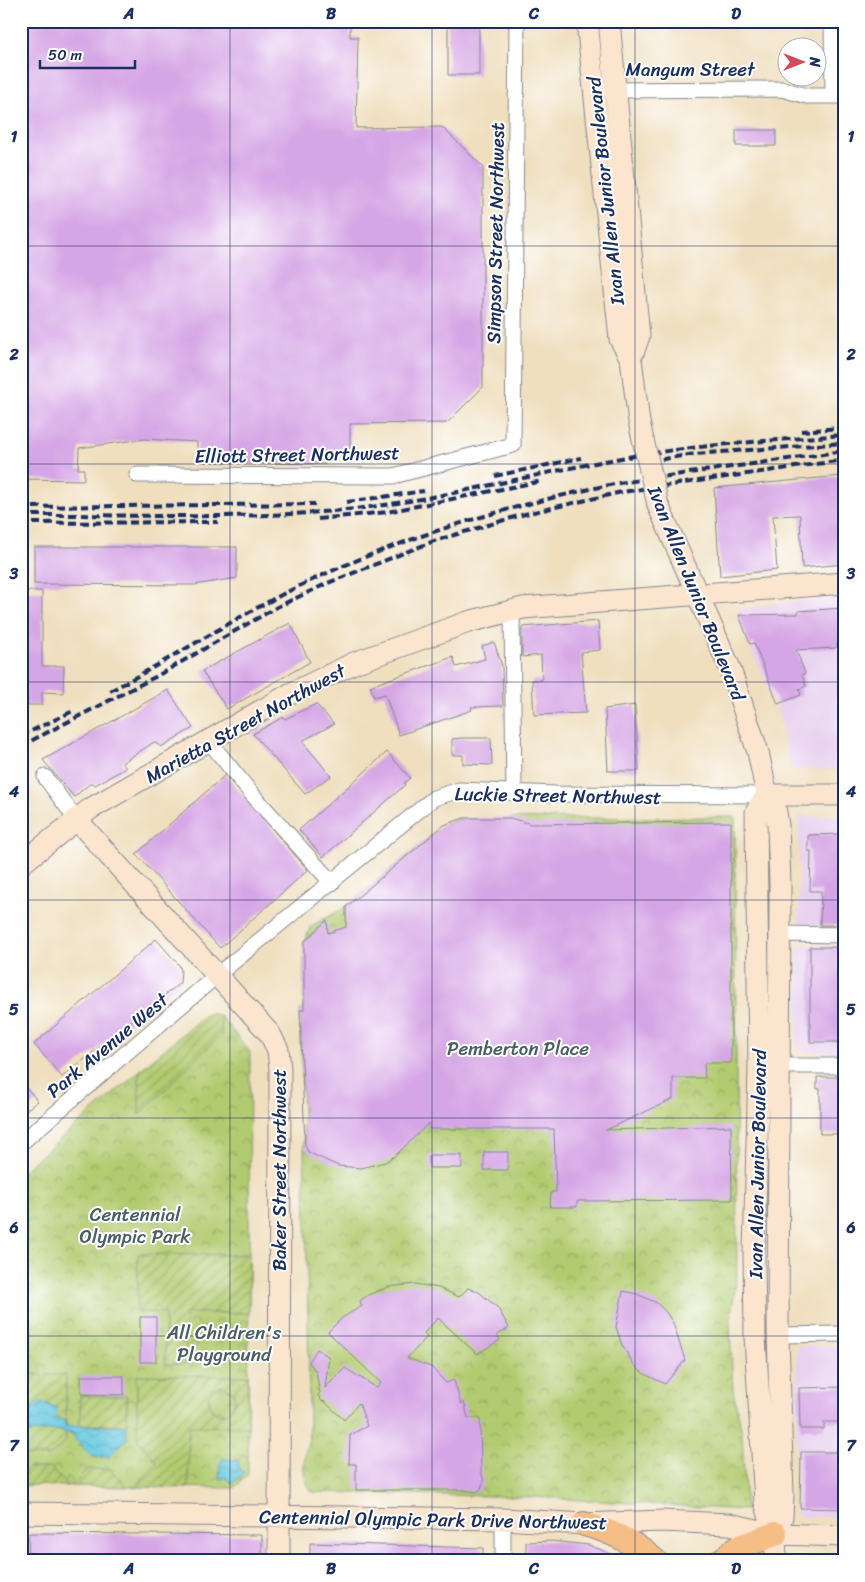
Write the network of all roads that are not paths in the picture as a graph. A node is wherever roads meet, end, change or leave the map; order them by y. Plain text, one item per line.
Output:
1 (517, 21) edge
2 (588, 21) edge
3 (609, 21) edge
4 (832, 21) edge
5 (606, 90) junction
6 (838, 96) edge
7 (513, 445) joint
8 (137, 476) dead end
9 (844, 583) edge
10 (696, 594) junction
11 (512, 610) junction
12 (208, 740) junction
13 (45, 777) dead end
14 (514, 793) junction
15 (767, 795) junction
16 (844, 795) edge
17 (76, 819) junction
18 (21, 864) edge
19 (332, 883) junction
20 (780, 934) junction
21 (844, 935) edge
22 (216, 976) junction
23 (778, 1066) junction
24 (844, 1066) edge
25 (21, 1143) edge
26 (844, 1334) edge
27 (778, 1336) junction
28 (21, 1513) edge
29 (279, 1517) junction
30 (503, 1519) junction
31 (642, 1521) junction
32 (584, 1524) junction
33 (775, 1534) junction
34 (844, 1536) edge
35 (646, 1557) edge
36 (279, 1561) edge
37 (503, 1561) edge
38 (721, 1561) edge
39 (776, 1561) edge

1 - 7 street, Simpson Street Northwest
2 - 5 main road, Ivan Allen Junior Boulevard
3 - 5 main road, Ivan Allen Junior Boulevard
4 - 6 street
5 - 6 street, Mangum Street
5 - 10 main road, Ivan Allen Junior Boulevard, bridge
7 - 8 street, Elliott Street Northwest
9 - 10 main road, Marietta Street Northwest
10 - 11 main road, Marietta Street Northwest
10 - 15 main road, Ivan Allen Junior Boulevard
11 - 12 main road, Marietta Street Northwest
11 - 14 street
12 - 17 main road, Marietta Street Northwest
12 - 19 street
13 - 17 street, Baker Street Northwest
14 - 15 street, Luckie Street Northwest
14 - 19 street, Luckie Street Northwest
15 - 16 main road, Luckie Street Northwest
15 - 20 main road, Ivan Allen Junior Boulevard
15 - 33 main road, Ivan Allen Junior Boulevard
17 - 18 main road, Marietta Street Northwest
17 - 22 main road, Baker Street Northwest
19 - 22 street, Luckie Street Northwest
20 - 21 street
20 - 23 main road, Ivan Allen Junior Boulevard
22 - 25 street, Park Avenue West
22 - 29 main road, Baker Street Northwest
23 - 24 street
23 - 27 main road, Ivan Allen Junior Boulevard
26 - 27 street
27 - 33 main road, Ivan Allen Junior Boulevard
28 - 29 main road, Centennial Olympic Park Drive Northwest
29 - 30 main road, Centennial Olympic Park Drive Northwest
29 - 36 main road, Baker Street Northwest
30 - 32 main road, Centennial Olympic Park Drive Northwest
30 - 37 street
31 - 32 main road, Centennial Olympic Park Drive Northwest
31 - 33 main road, Centennial Olympic Park Drive Northwest
31 - 35 street
32 - 35 main road
33 - 34 main road, Centennial Olympic Park Drive Northwest
33 - 38 main road
33 - 39 main road, Ivan Allen Junior Boulevard

